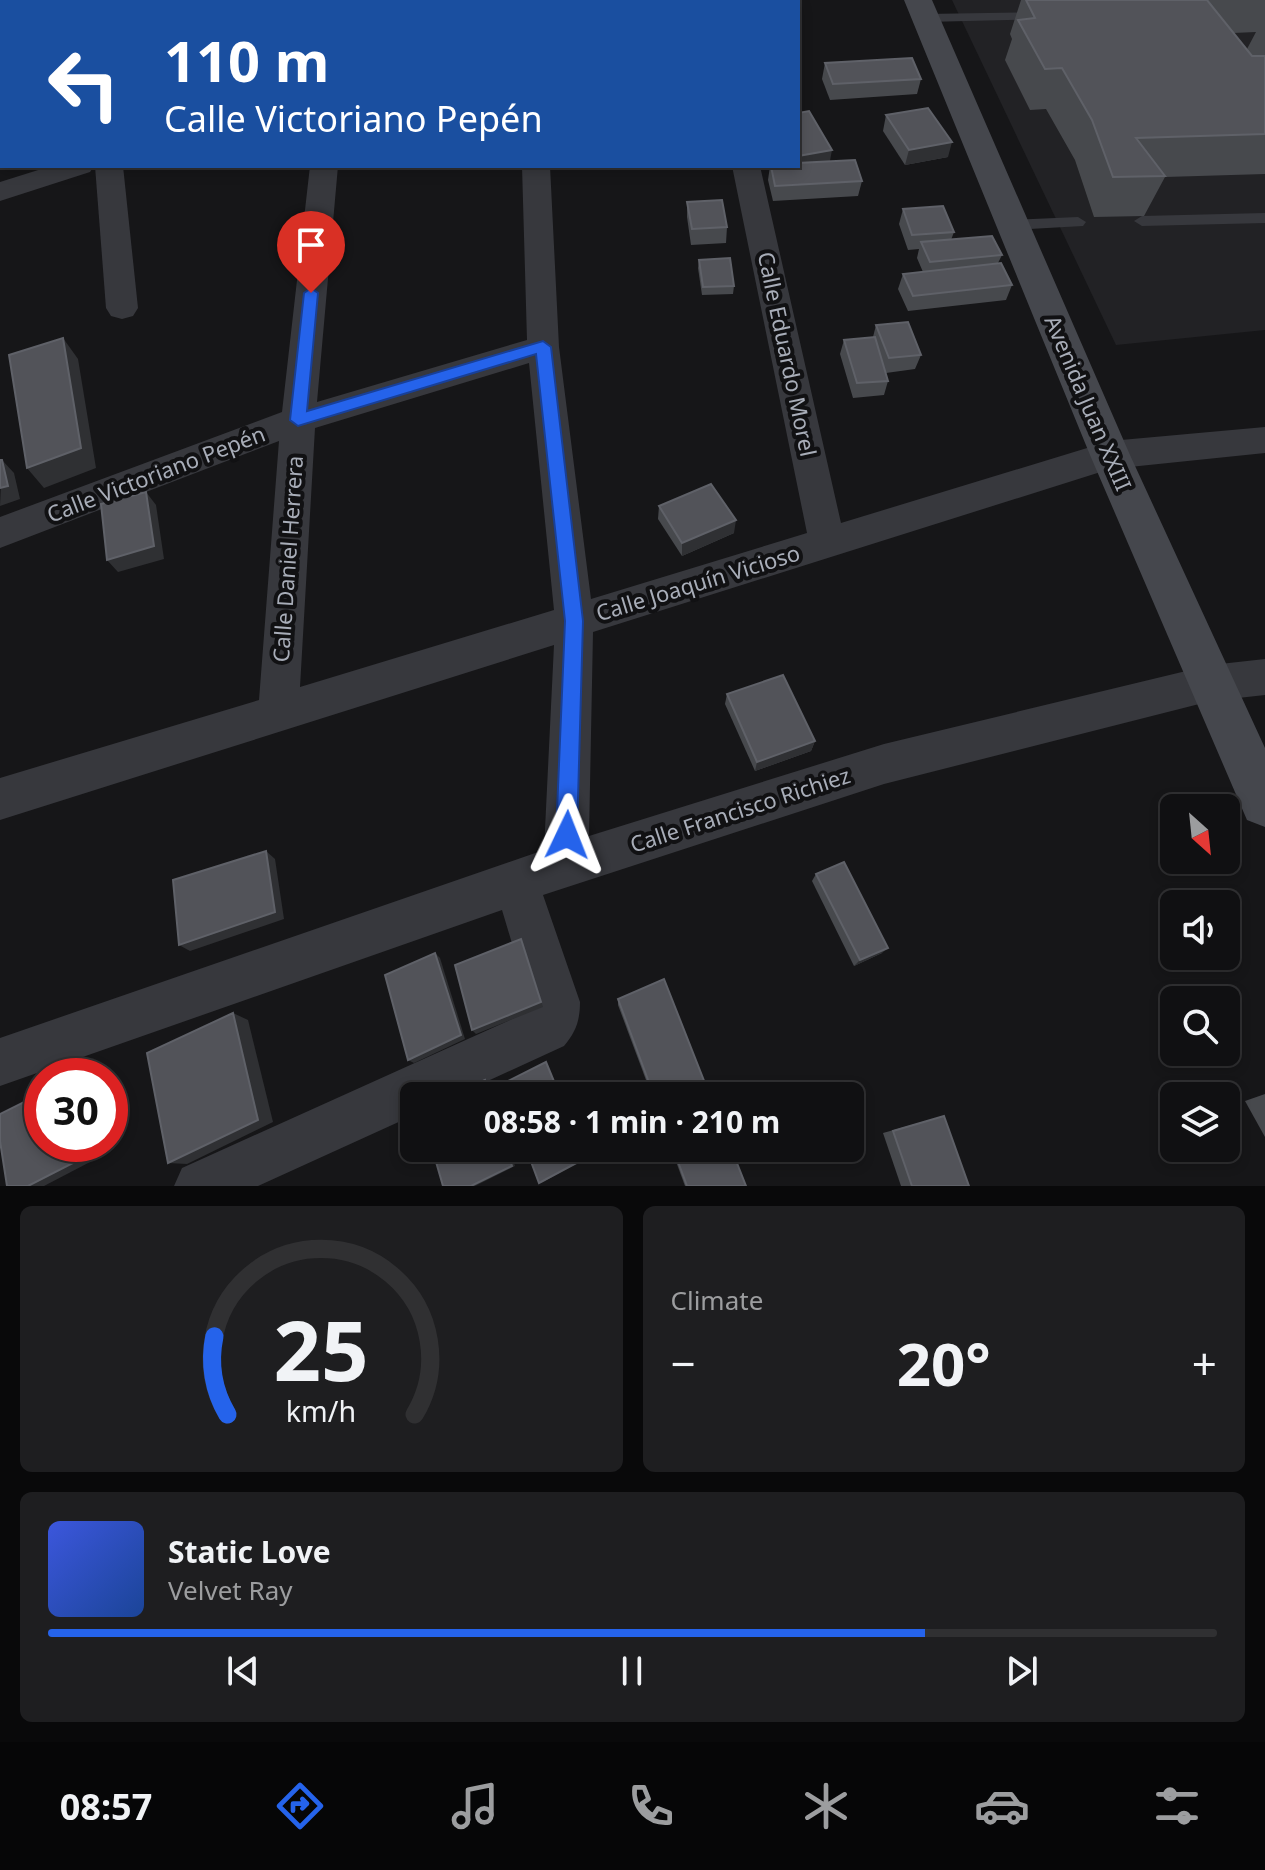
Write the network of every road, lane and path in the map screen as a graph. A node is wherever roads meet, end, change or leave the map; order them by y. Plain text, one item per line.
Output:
1 (1001, 0) edge
2 (922, 9) edge
3 (1050, 16) edge
4 (1007, 17) junction
5 (74, 168) edge
6 (109, 168) edge
7 (324, 168) edge
8 (536, 168) edge
9 (746, 168) edge
10 (0, 192) edge
11 (1265, 218) edge
12 (1142, 221) edge
13 (1078, 222) dead end
14 (1013, 225) junction
15 (122, 308) dead end
16 (543, 347) junction
17 (298, 420) junction
18 (1265, 440) edge
19 (1110, 455) junction
20 (0, 533) edge
21 (827, 542) junction
22 (574, 621) junction
23 (1265, 677) edge
24 (1211, 683) junction
25 (278, 713) junction
26 (0, 799) edge
27 (1265, 803) edge
28 (566, 865) junction
29 (516, 883) junction
30 (0, 1062) edge
31 (200, 1186) edge

1 - 4 lane
2 - 4 lane
2 - 14 street, Avenida Juan XXIII
3 - 4 lane
5 - 10 street
6 - 15 street
7 - 17 street, Calle Daniel Herrera
8 - 16 street
9 - 21 street, Calle Eduardo Morel
11 - 12 lane
13 - 14 lane
14 - 19 street, Avenida Juan XXIII
16 - 17 street, Calle Victoriano Pepén
16 - 22 street
17 - 20 street, Calle Victoriano Pepén
17 - 25 street, Calle Daniel Herrera
18 - 19 street, Calle Joaquín Vicioso
19 - 21 street, Calle Joaquín Vicioso
19 - 24 street, Avenida Juan XXIII
21 - 22 street, Calle Joaquín Vicioso
22 - 25 street, Calle Joaquín Vicioso
22 - 28 street
23 - 24 street, Calle Francisco Richiez
24 - 27 street, Avenida Juan XXIII
24 - 28 street, Calle Francisco Richiez
25 - 26 street, Calle Joaquín Vicioso
28 - 29 street, Calle Francisco Richiez
29 - 30 street, Calle Francisco Richiez
29 - 31 street

